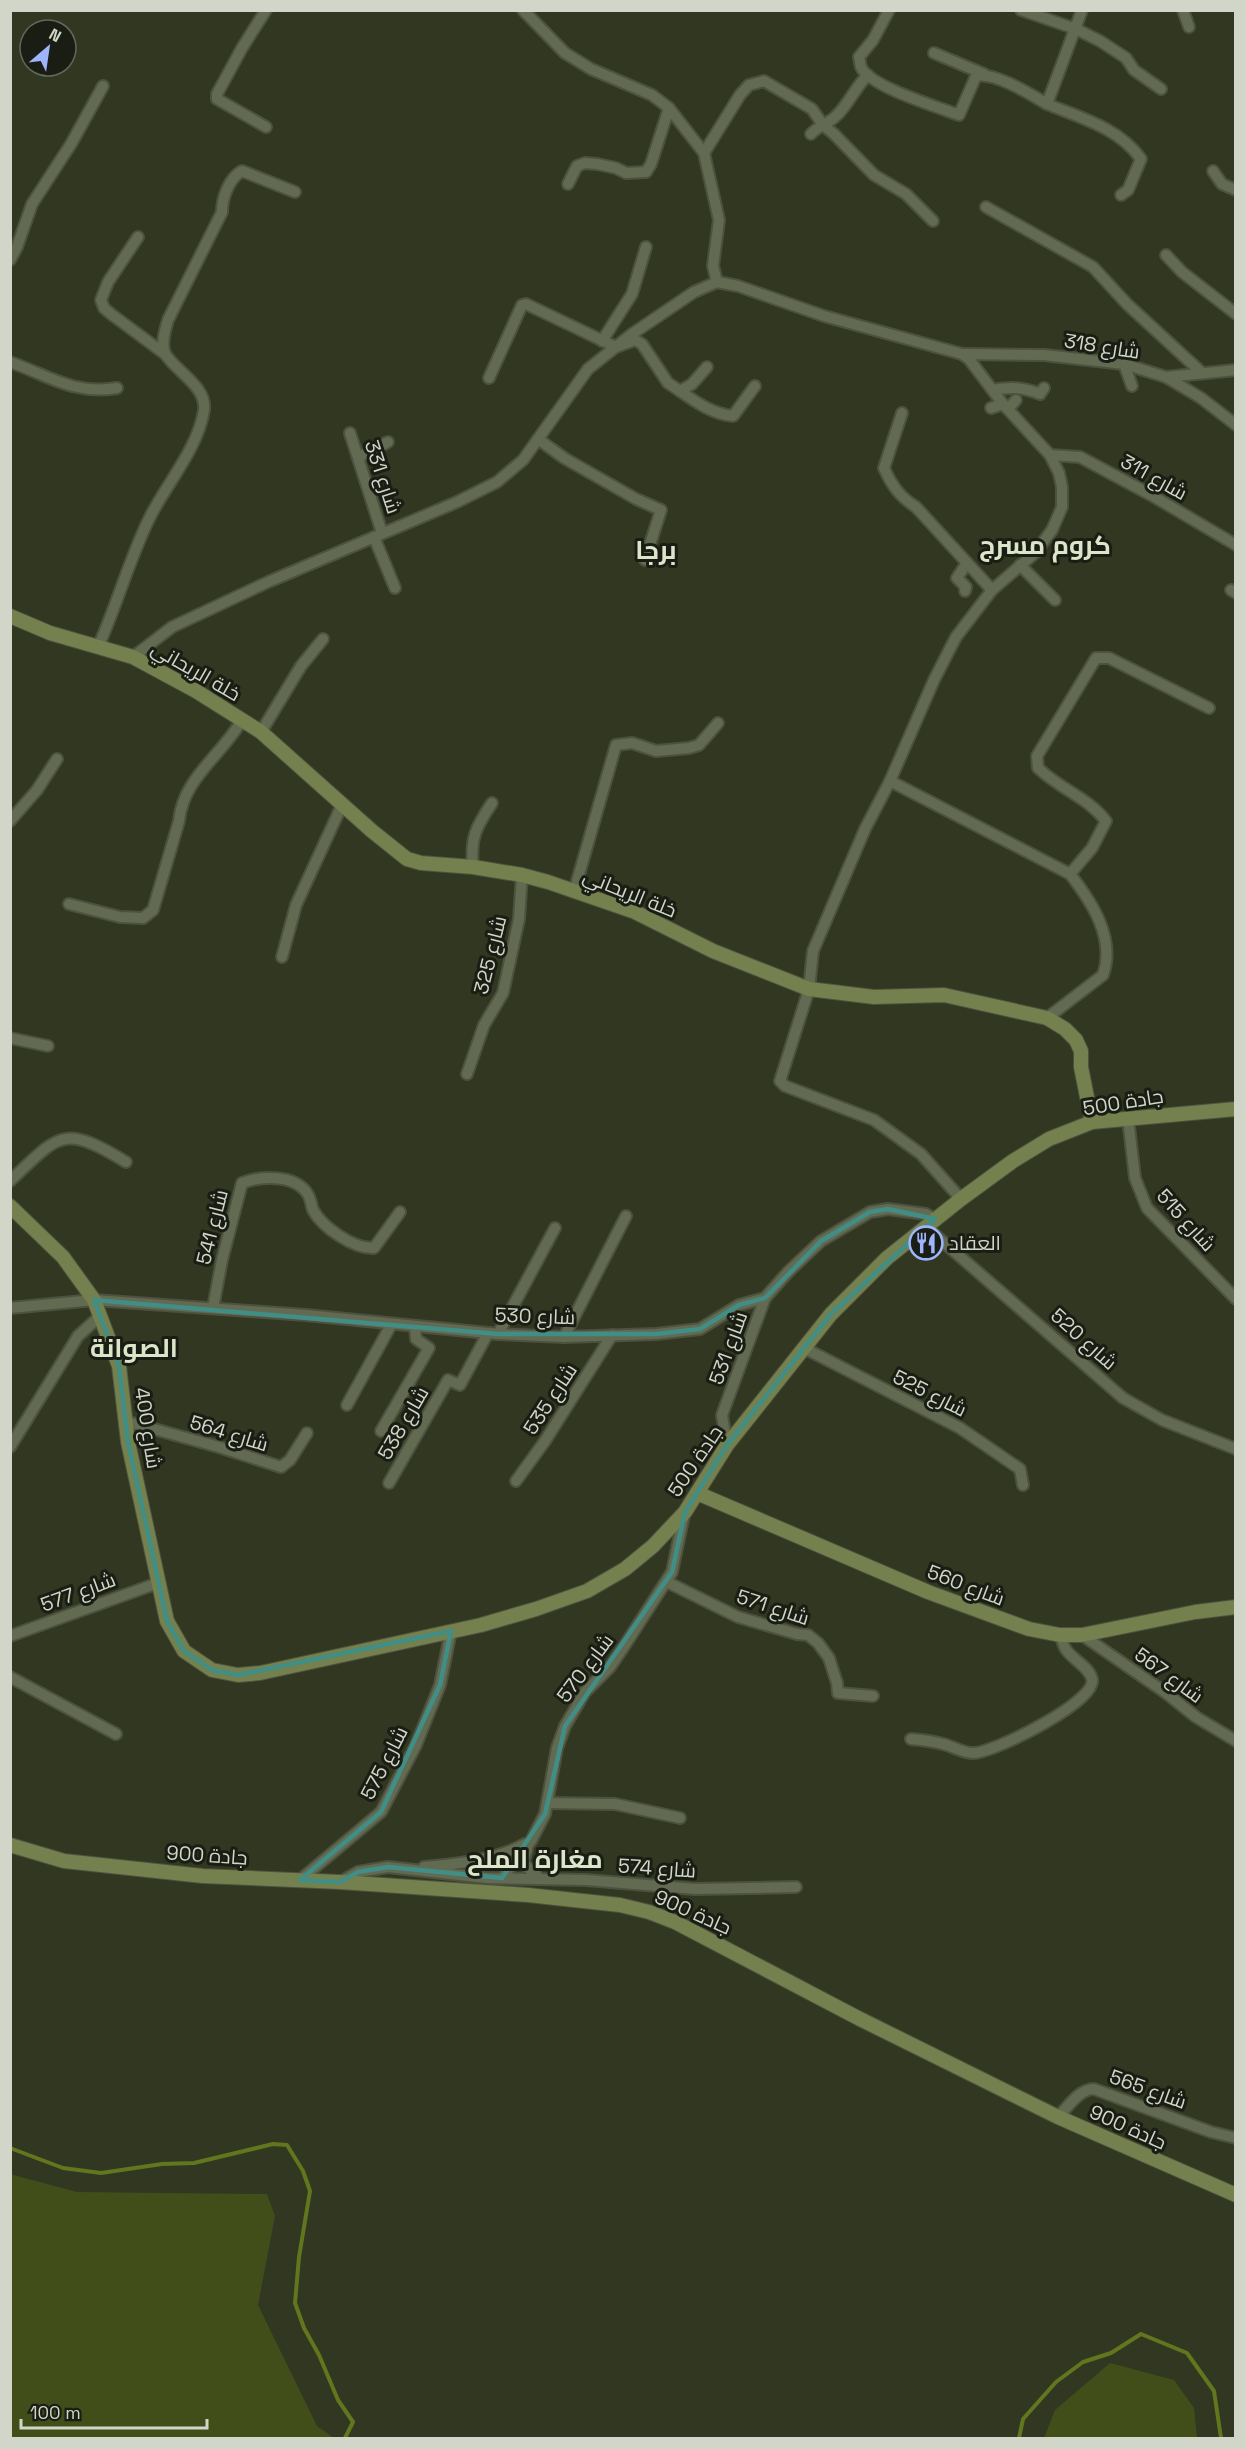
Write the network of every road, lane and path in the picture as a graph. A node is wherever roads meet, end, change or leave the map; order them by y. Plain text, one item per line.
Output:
1 (266, 10) edge
2 (523, 10) edge
3 (889, 10) edge
4 (1021, 10) edge
5 (1082, 10) edge
6 (1183, 10) edge
7 (1189, 27) dead end
8 (1076, 29) junction
9 (934, 53) dead end
10 (984, 74) junction
11 (868, 75) junction
12 (103, 86) dead end
13 (1161, 89) dead end
14 (1047, 104) junction
15 (669, 108) junction
16 (823, 125) junction
17 (266, 127) dead end
18 (811, 134) dead end
19 (704, 153) junction
20 (1213, 171) dead end
21 (568, 184) dead end
22 (1236, 190) edge
23 (296, 192) dead end
24 (1121, 195) dead end
25 (986, 207) dead end
26 (933, 221) dead end
27 (138, 237) dead end
28 (646, 247) dead end
29 (1166, 255) dead end
30 (10, 260) edge
31 (717, 282) junction
32 (1236, 314) edge
33 (602, 341) junction
34 (616, 347) junction
35 (165, 354) junction
36 (962, 354) junction
37 (10, 362) edge
38 (1124, 364) junction
39 (707, 367) dead end
40 (1236, 370) edge
41 (1201, 372) junction
42 (1166, 376) junction
43 (489, 378) dead end
44 (755, 386) dead end
45 (1132, 386) dead end
46 (117, 388) dead end
47 (1044, 388) dead end
48 (993, 390) junction
49 (680, 392) junction
50 (1016, 399) dead end
51 (1006, 406) junction
52 (991, 408) dead end
53 (902, 413) dead end
54 (1236, 425) edge
55 (350, 433) dead end
56 (538, 439) junction
57 (388, 442) dead end
58 (1050, 455) junction
59 (359, 457) junction
60 (378, 535) junction
61 (1236, 545) edge
62 (645, 560) dead end
63 (967, 562) junction
64 (1020, 566) junction
65 (395, 588) dead end
66 (992, 590) junction
67 (965, 591) dead end
68 (1055, 600) dead end
69 (11, 617) edge
70 (323, 639) dead end
71 (98, 647) junction
72 (127, 655) junction
73 (1209, 708) dead end
74 (242, 720) junction
75 (718, 723) dead end
76 (261, 732) junction
77 (57, 759) dead end
78 (890, 781) junction
79 (492, 803) dead end
80 (342, 805) junction
81 (10, 821) edge
82 (473, 867) junction
83 (1070, 873) junction
84 (522, 875) junction
85 (574, 892) junction
86 (69, 904) dead end
87 (282, 957) dead end
88 (809, 989) junction
89 (1047, 1018) junction
90 (10, 1038) edge
91 (48, 1046) dead end
92 (467, 1074) dead end
93 (1236, 1109) edge
94 (1128, 1118) junction
95 (1092, 1122) junction
96 (126, 1162) dead end
97 (10, 1181) edge
98 (962, 1199) junction
99 (10, 1206) edge
100 (400, 1212) dead end
101 (626, 1216) dead end
102 (930, 1223) junction
103 (555, 1228) dead end
104 (1222, 1283) junction
105 (1236, 1287) edge
106 (765, 1298) junction
107 (1236, 1299) edge
108 (94, 1300) junction
109 (10, 1308) edge
110 (213, 1308) junction
111 (100, 1316) junction
112 (391, 1325) junction
113 (415, 1327) junction
114 (493, 1333) junction
115 (612, 1335) junction
116 (564, 1337) junction
117 (804, 1348) junction
118 (347, 1405) dead end
119 (125, 1421) junction
120 (381, 1431) dead end
121 (307, 1433) dead end
122 (727, 1445) junction
123 (10, 1447) edge
124 (1236, 1449) edge
125 (516, 1481) dead end
126 (389, 1483) dead end
127 (1023, 1485) dead end
128 (697, 1493) junction
129 (685, 1512) junction
130 (667, 1582) junction
131 (158, 1583) junction
132 (1236, 1607) edge
133 (452, 1631) junction
134 (1060, 1635) junction
135 (1082, 1635) junction
136 (10, 1636) edge
137 (10, 1677) edge
138 (873, 1696) dead end
139 (116, 1734) dead end
140 (911, 1740) dead end
141 (1236, 1741) edge
142 (547, 1803) junction
143 (680, 1818) dead end
144 (531, 1841) junction
145 (10, 1845) edge
146 (410, 1869) junction
147 (502, 1878) junction
148 (540, 1879) junction
149 (300, 1880) junction
150 (340, 1882) junction
151 (796, 1887) dead end
152 (1058, 2117) junction
153 (1236, 2138) edge
154 (1236, 2195) edge

1 - 17 street
2 - 15 street
3 - 11 street
4 - 8 street
5 - 8 street
6 - 7 street
8 - 13 street
8 - 14 street
9 - 10 street
10 - 11 street
10 - 14 street
11 - 16 street
12 - 30 street
14 - 24 street
15 - 19 street
15 - 21 street
16 - 18 street
16 - 19 street
16 - 26 street
19 - 31 street
20 - 22 street
23 - 35 street
25 - 41 street
27 - 35 street
28 - 33 street
29 - 32 street
31 - 34 street
31 - 36 street, شارع 318
33 - 34 street
33 - 43 street
34 - 49 street
34 - 56 street
35 - 71 street
36 - 38 street, شارع 318
36 - 48 street
37 - 46 street
38 - 42 street, شارع 318
38 - 45 street
39 - 49 street
40 - 41 street, شارع 318
41 - 42 street, شارع 318
42 - 54 street
44 - 49 street
47 - 48 street
48 - 51 street
50 - 51 street
51 - 52 street
51 - 58 street
53 - 63 street
55 - 59 street, شارع 331
56 - 60 street
56 - 62 street
57 - 59 street
58 - 61 street, شارع 311
58 - 64 street
59 - 60 street, شارع 331
60 - 65 street, شارع 331
60 - 72 street
63 - 66 street
63 - 67 street
64 - 66 street
64 - 68 street
66 - 78 street
69 - 71 main road, خلة الريحاني
70 - 76 street
71 - 72 main road, خلة الريحاني
72 - 74 main road, خلة الريحاني
73 - 83 street
74 - 76 main road, خلة الريحاني
74 - 86 street
75 - 85 street
76 - 80 main road, خلة الريحاني
77 - 81 street
78 - 83 street
78 - 88 street
79 - 82 street
80 - 82 main road, خلة الريحاني
80 - 87 street
82 - 84 main road, خلة الريحاني
83 - 89 street
84 - 85 main road, خلة الريحاني
84 - 92 street, شارع 325
85 - 88 main road, خلة الريحاني
88 - 89 main road, خلة الريحاني
88 - 98 street
89 - 95 main road, خلة الريحاني
90 - 91 street
93 - 94 main road, جادة 500
94 - 95 main road, جادة 500
94 - 104 street, شارع 515
95 - 98 main road, جادة 500
96 - 97 street
98 - 102 main road, جادة 500
99 - 108 main road, شارع 400
100 - 110 street, شارع 541
101 - 116 street
102 - 106 street
102 - 117 main road, جادة 500
102 - 124 street, شارع 520
103 - 114 street
104 - 105 street
104 - 107 street, شارع 515
106 - 115 street, شارع 530
106 - 122 street, شارع 531
108 - 109 street, شارع 530
108 - 110 street, شارع 530
108 - 111 main road, شارع 400
110 - 112 street, شارع 530
111 - 119 main road, شارع 400
111 - 123 street
112 - 113 street, شارع 530
112 - 118 street
113 - 114 street, شارع 530
113 - 120 street
114 - 116 street, شارع 530
114 - 126 street, شارع 538
115 - 116 street, شارع 530
115 - 125 street, شارع 535
117 - 122 main road, جادة 500
117 - 127 street, شارع 525
119 - 121 street, شارع 564
119 - 131 main road, شارع 400
122 - 128 main road, جادة 500
128 - 129 main road, جادة 500
128 - 134 main road, شارع 560
129 - 130 street, شارع 570
129 - 133 main road, جادة 500
130 - 138 street, شارع 571
130 - 142 street, شارع 570
131 - 133 main road, جادة 500
131 - 136 street, شارع 577
132 - 135 main road, شارع 560
133 - 149 street, شارع 575
134 - 135 main road, شارع 560
134 - 140 street
135 - 141 street, شارع 567
137 - 139 street
142 - 143 street
142 - 144 street, شارع 570
144 - 146 street
144 - 147 street, شارع 570
144 - 148 street
145 - 149 main road, جادة 900
146 - 147 street, شارع 574
146 - 150 street, شارع 574
147 - 148 street, شارع 574
148 - 151 street, شارع 574
149 - 150 main road, جادة 900
150 - 152 main road, جادة 900
152 - 153 street, شارع 565
152 - 154 main road, جادة 900

